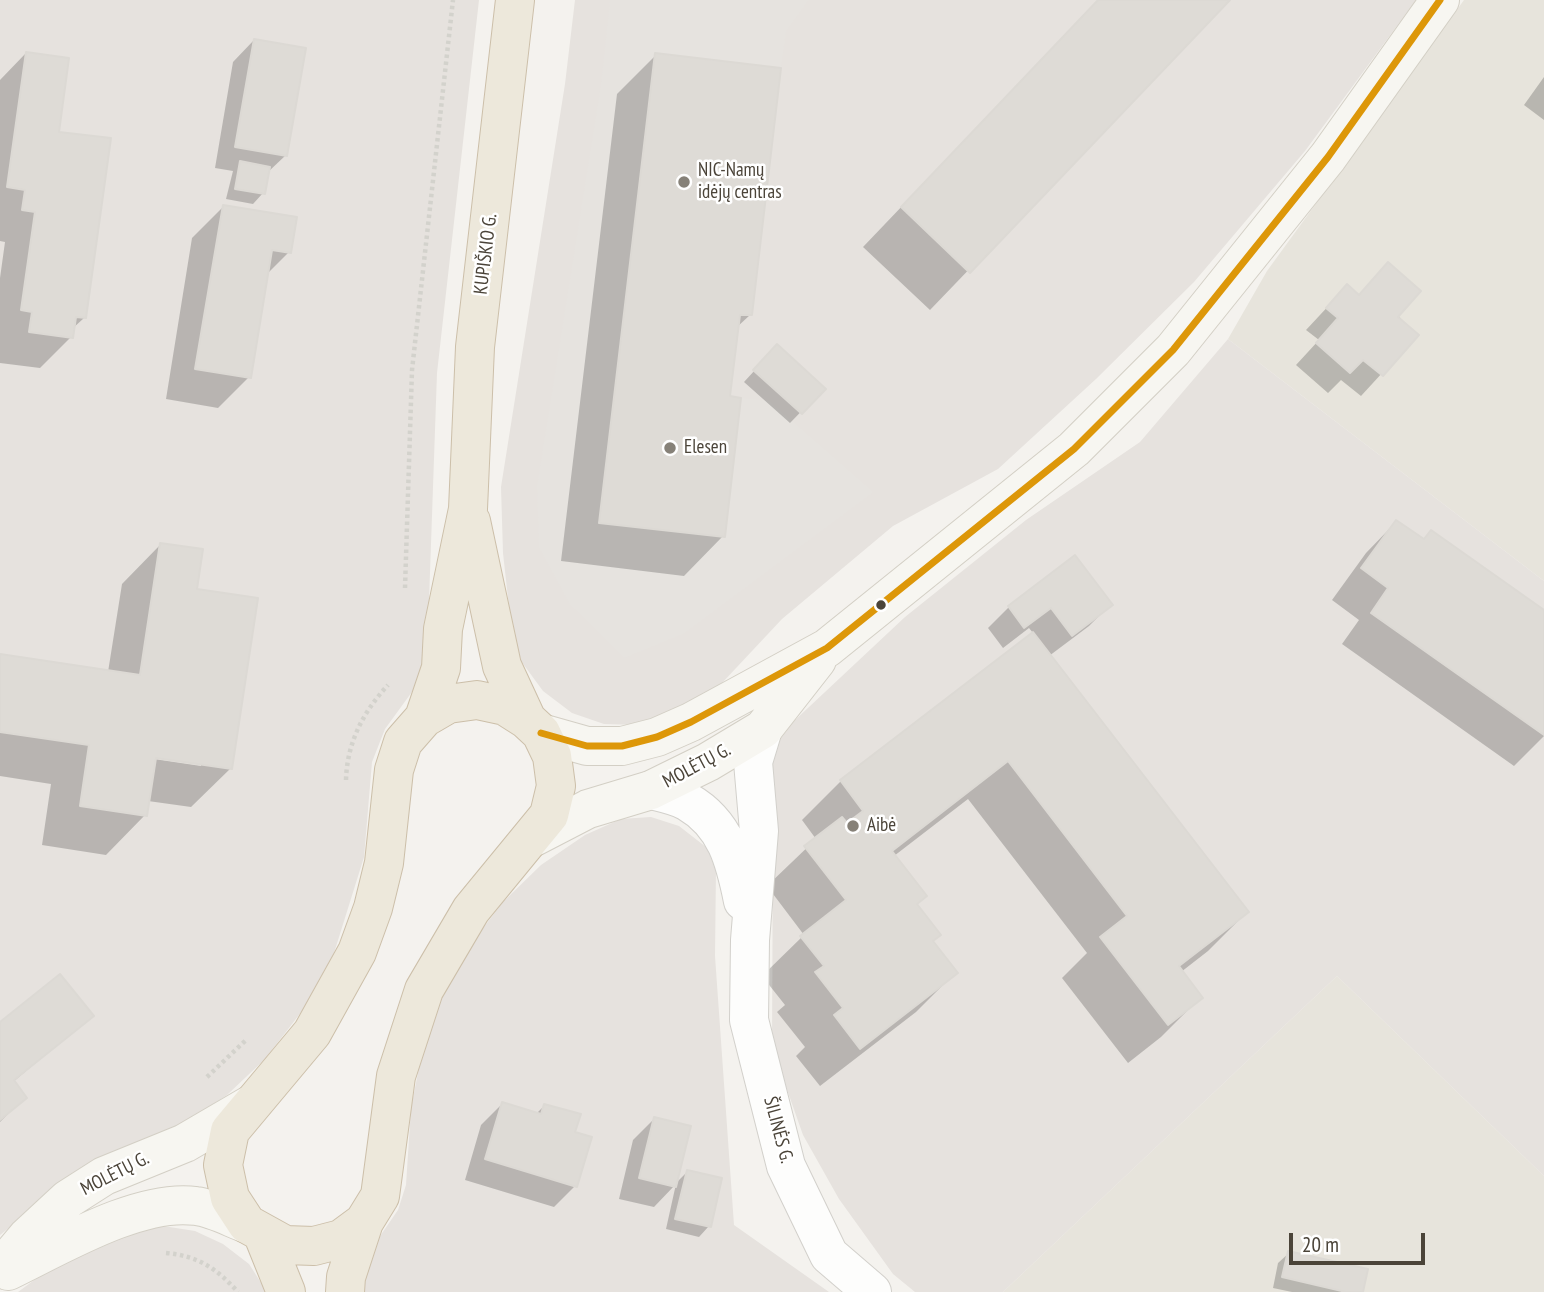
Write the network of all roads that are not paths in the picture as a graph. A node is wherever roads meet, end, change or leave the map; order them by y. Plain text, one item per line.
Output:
1 (1440, 0) edge
2 (517, 8) edge
3 (468, 509) junction
4 (827, 649) junction
5 (424, 718) junction
6 (534, 727) junction
7 (763, 729) junction
8 (651, 790) junction
9 (534, 837) junction
10 (750, 940) junction
11 (250, 1105) junction
12 (364, 1222) junction
13 (255, 1229) junction
14 (0, 1269) edge
15 (0, 1276) edge
16 (286, 1292) edge
17 (345, 1292) edge
18 (872, 1292) edge

1 - 4 street, MOLĖTŲ G.
2 - 3 highway, KUPIŠKIO G.
3 - 5 highway, KUPIŠKIO G.
3 - 6 highway, KUPIŠKIO G.
4 - 6 street, MOLĖTŲ G.
4 - 7 street, MOLĖTŲ G.
5 - 6 highway
5 - 11 highway
6 - 9 highway, KUPIŠKIO G.
7 - 8 street, MOLĖTŲ G.
7 - 10 street, ŠILINĖS G.
8 - 9 street, MOLĖTŲ G.
8 - 10 street, ŠILINĖS G.
9 - 12 highway, KUPIŠKIO G.
10 - 18 street, ŠILINĖS G.
11 - 13 highway
11 - 14 street, MOLĖTŲ G.
12 - 13 highway
12 - 17 highway
13 - 15 street, MOLĖTŲ G.
13 - 16 highway

